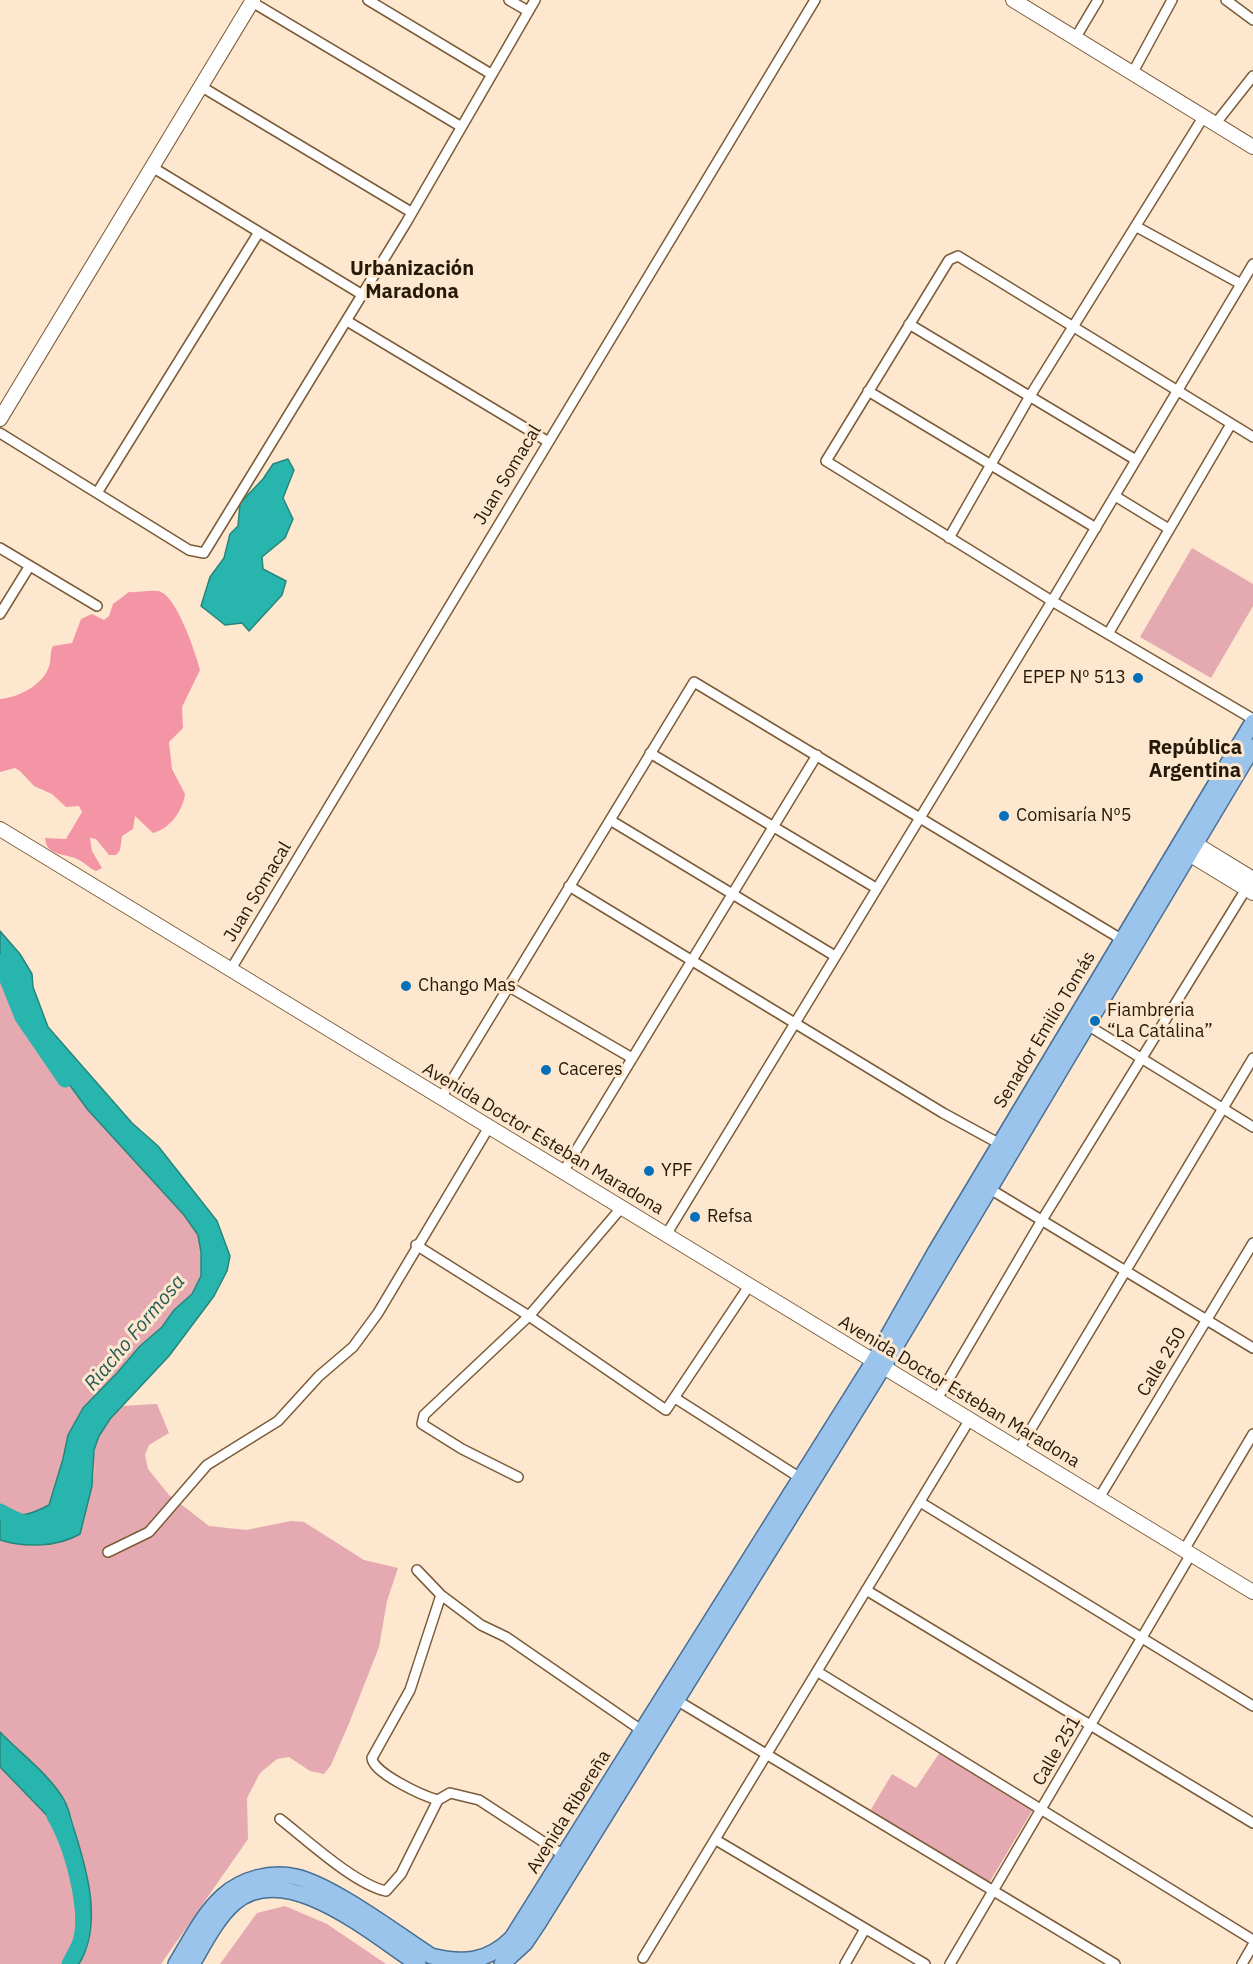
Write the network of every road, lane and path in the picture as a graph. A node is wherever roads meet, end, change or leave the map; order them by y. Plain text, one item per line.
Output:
1 (368, 0) edge
2 (509, 0) edge
3 (535, 0) edge
4 (816, 0) edge
5 (1098, 0) edge
6 (1172, 0) edge
7 (1226, 0) edge
8 (253, 1) edge
9 (1018, 1) edge
10 (528, 11) junction
11 (1253, 20) edge
12 (1076, 38) junction
13 (1133, 72) junction
14 (491, 74) junction
15 (1253, 76) edge
16 (202, 87) junction
17 (1210, 120) junction
18 (460, 126) junction
19 (1253, 147) edge
20 (152, 167) junction
21 (411, 212) junction
22 (1137, 227) junction
23 (259, 232) junction
24 (1253, 264) edge
25 (1241, 284) junction
26 (361, 294) junction
27 (347, 321) junction
28 (909, 324) junction
29 (1074, 327) junction
30 (1177, 390) junction
31 (868, 391) junction
32 (1030, 396) junction
33 (0, 419) edge
34 (1231, 424) junction
35 (0, 433) edge
36 (1253, 437) edge
37 (547, 441) junction
38 (1136, 460) junction
39 (990, 465) junction
40 (97, 493) junction
41 (1115, 495) junction
42 (1096, 528) junction
43 (1169, 529) junction
44 (949, 538) junction
45 (0, 548) edge
46 (29, 567) junction
47 (1052, 601) junction
48 (97, 606) dead end
49 (0, 614) edge
50 (1108, 634) junction
51 (1253, 720) edge
52 (1253, 747) edge
53 (650, 753) junction
54 (817, 755) junction
55 (920, 817) junction
56 (610, 820) junction
57 (772, 828) junction
58 (0, 829) edge
59 (1186, 845) junction
60 (1251, 884) edge
61 (569, 886) junction
62 (876, 888) junction
63 (732, 895) junction
64 (1127, 943) junction
65 (835, 956) junction
66 (691, 959) junction
67 (231, 969) junction
68 (508, 986) junction
69 (1080, 1021) junction
70 (795, 1022) junction
71 (632, 1058) junction
72 (1253, 1058) edge
73 (1141, 1059) junction
74 (441, 1098) junction
75 (1222, 1109) junction
76 (489, 1127) junction
77 (1253, 1127) edge
78 (1000, 1144) junction
79 (563, 1172) junction
80 (983, 1185) junction
81 (622, 1208) junction
82 (1042, 1220) junction
83 (666, 1235) junction
84 (1253, 1243) edge
85 (416, 1245) junction
86 (1126, 1271) junction
87 (749, 1286) junction
88 (529, 1317) junction
89 (1207, 1320) junction
90 (1253, 1348) edge
91 (878, 1364) junction
92 (675, 1398) junction
93 (937, 1400) junction
94 (970, 1419) junction
95 (1253, 1434) edge
96 (1018, 1449) junction
97 (518, 1477) dead end
98 (806, 1481) junction
99 (1099, 1498) junction
100 (920, 1502) junction
101 (108, 1552) dead end
102 (1188, 1552) junction
103 (417, 1570) dead end
104 (866, 1590) junction
105 (1253, 1592) edge
106 (441, 1595) junction
107 (1143, 1638) junction
108 (818, 1672) junction
109 (672, 1697) junction
110 (1253, 1706) edge
111 (1091, 1725) junction
112 (648, 1735) junction
113 (767, 1754) junction
114 (438, 1800) junction
115 (1042, 1810) junction
116 (280, 1819) dead end
117 (1253, 1823) edge
118 (716, 1840) junction
119 (570, 1860) junction
120 (993, 1890) junction
121 (865, 1929) junction
122 (1253, 1940) edge
123 (1253, 1945) edge
124 (643, 1958) dead end
125 (176, 1964) edge
126 (192, 1964) edge
127 (418, 1964) edge
128 (502, 1964) edge
129 (844, 1964) edge
130 (925, 1964) edge
131 (950, 1964) edge
132 (1115, 1964) edge
133 (1242, 1964) edge

1 - 14 street
2 - 10 street
3 - 10 street
4 - 37 street, Juan Somacal
5 - 12 street
6 - 13 street
7 - 11 street
8 - 16 main road
8 - 18 street
9 - 12 main road
10 - 14 street
12 - 13 main road
13 - 17 main road
14 - 18 street
15 - 17 street
16 - 20 main road
16 - 21 street
17 - 19 main road
17 - 22 street
18 - 21 street
20 - 23 street
20 - 33 main road
21 - 26 street
22 - 25 street
22 - 29 street
23 - 26 street
23 - 40 street
24 - 25 street
25 - 30 street
26 - 27 street
27 - 37 street
27 - 40 street
28 - 29 street
28 - 31 street
28 - 32 street
29 - 30 street
29 - 32 street
30 - 34 street
30 - 38 street
31 - 39 street
31 - 44 street
32 - 38 street
32 - 39 street
34 - 36 street
34 - 43 street
35 - 40 street
37 - 67 street, Juan Somacal
38 - 41 street
39 - 42 street
39 - 44 street
41 - 42 street
41 - 43 street
42 - 47 street
43 - 50 street
44 - 47 street
45 - 46 street
46 - 48 street
46 - 49 street
47 - 50 street
47 - 55 street
50 - 51 street
51 - 59 main road, Senador Emilio Tomás
52 - 59 main road, Senador Emilio Tomás
53 - 54 street
53 - 56 street
53 - 57 street
54 - 55 street
54 - 57 street
55 - 62 street
55 - 64 street
56 - 61 street
56 - 63 street
57 - 62 street
57 - 63 street
58 - 67 main road, Avenida Doctor Esteban Maradona
59 - 60 main road
59 - 64 main road, Senador Emilio Tomás
60 - 73 street
61 - 66 street
61 - 68 street
62 - 65 street
63 - 65 street
63 - 66 street
64 - 69 main road, Senador Emilio Tomás
65 - 70 street
66 - 70 street
66 - 71 street
67 - 74 main road, Avenida Doctor Esteban Maradona
68 - 71 street
68 - 74 street
69 - 73 street
69 - 78 main road, Senador Emilio Tomás
69 - 80 main road, Senador Emilio Tomás
70 - 78 street
70 - 83 street
71 - 79 street
72 - 75 street
73 - 75 street
73 - 82 street
74 - 76 main road, Avenida Doctor Esteban Maradona
75 - 77 street
75 - 86 street
76 - 79 main road, Avenida Doctor Esteban Maradona
76 - 85 street
78 - 80 main road, Senador Emilio Tomás
79 - 81 main road, Avenida Doctor Esteban Maradona
80 - 82 street
80 - 91 main road, Senador Emilio Tomás
81 - 83 main road, Avenida Doctor Esteban Maradona
81 - 88 street
82 - 86 street
82 - 93 street
83 - 87 main road, Avenida Doctor Esteban Maradona
84 - 89 street, Calle 250
85 - 88 street
85 - 101 street
86 - 89 street
86 - 96 street
87 - 91 main road, Avenida Doctor Esteban Maradona
87 - 92 street
88 - 92 street
88 - 97 street
89 - 90 street
89 - 99 street, Calle 250
91 - 93 main road, Avenida Doctor Esteban Maradona
91 - 98 main road, Avenida Ribereña
92 - 98 street
93 - 94 main road, Avenida Doctor Esteban Maradona
94 - 96 main road, Avenida Doctor Esteban Maradona
94 - 100 street
95 - 102 street, Calle 251
96 - 99 main road, Avenida Doctor Esteban Maradona
98 - 109 main road, Avenida Ribereña
99 - 102 main road, Avenida Doctor Esteban Maradona
100 - 104 street
100 - 107 street
102 - 105 main road, Avenida Doctor Esteban Maradona
102 - 107 street, Calle 251
103 - 106 street
104 - 108 street
104 - 111 street
106 - 112 street
106 - 114 street
107 - 110 street
107 - 111 street, Calle 251
108 - 113 street
108 - 115 street
109 - 112 main road, Avenida Ribereña
109 - 113 street
111 - 115 street, Calle 251
111 - 117 street
112 - 119 main road, Avenida Ribereña
113 - 118 street
113 - 120 street
114 - 116 street
114 - 119 street
115 - 120 street, Calle 251
115 - 122 street
118 - 121 street
118 - 124 street
119 - 125 main road, Avenida Ribereña
119 - 128 main road, Avenida Ribereña
120 - 131 street, Calle 251
120 - 132 street
121 - 129 street
121 - 130 street
123 - 133 street
126 - 127 main road

